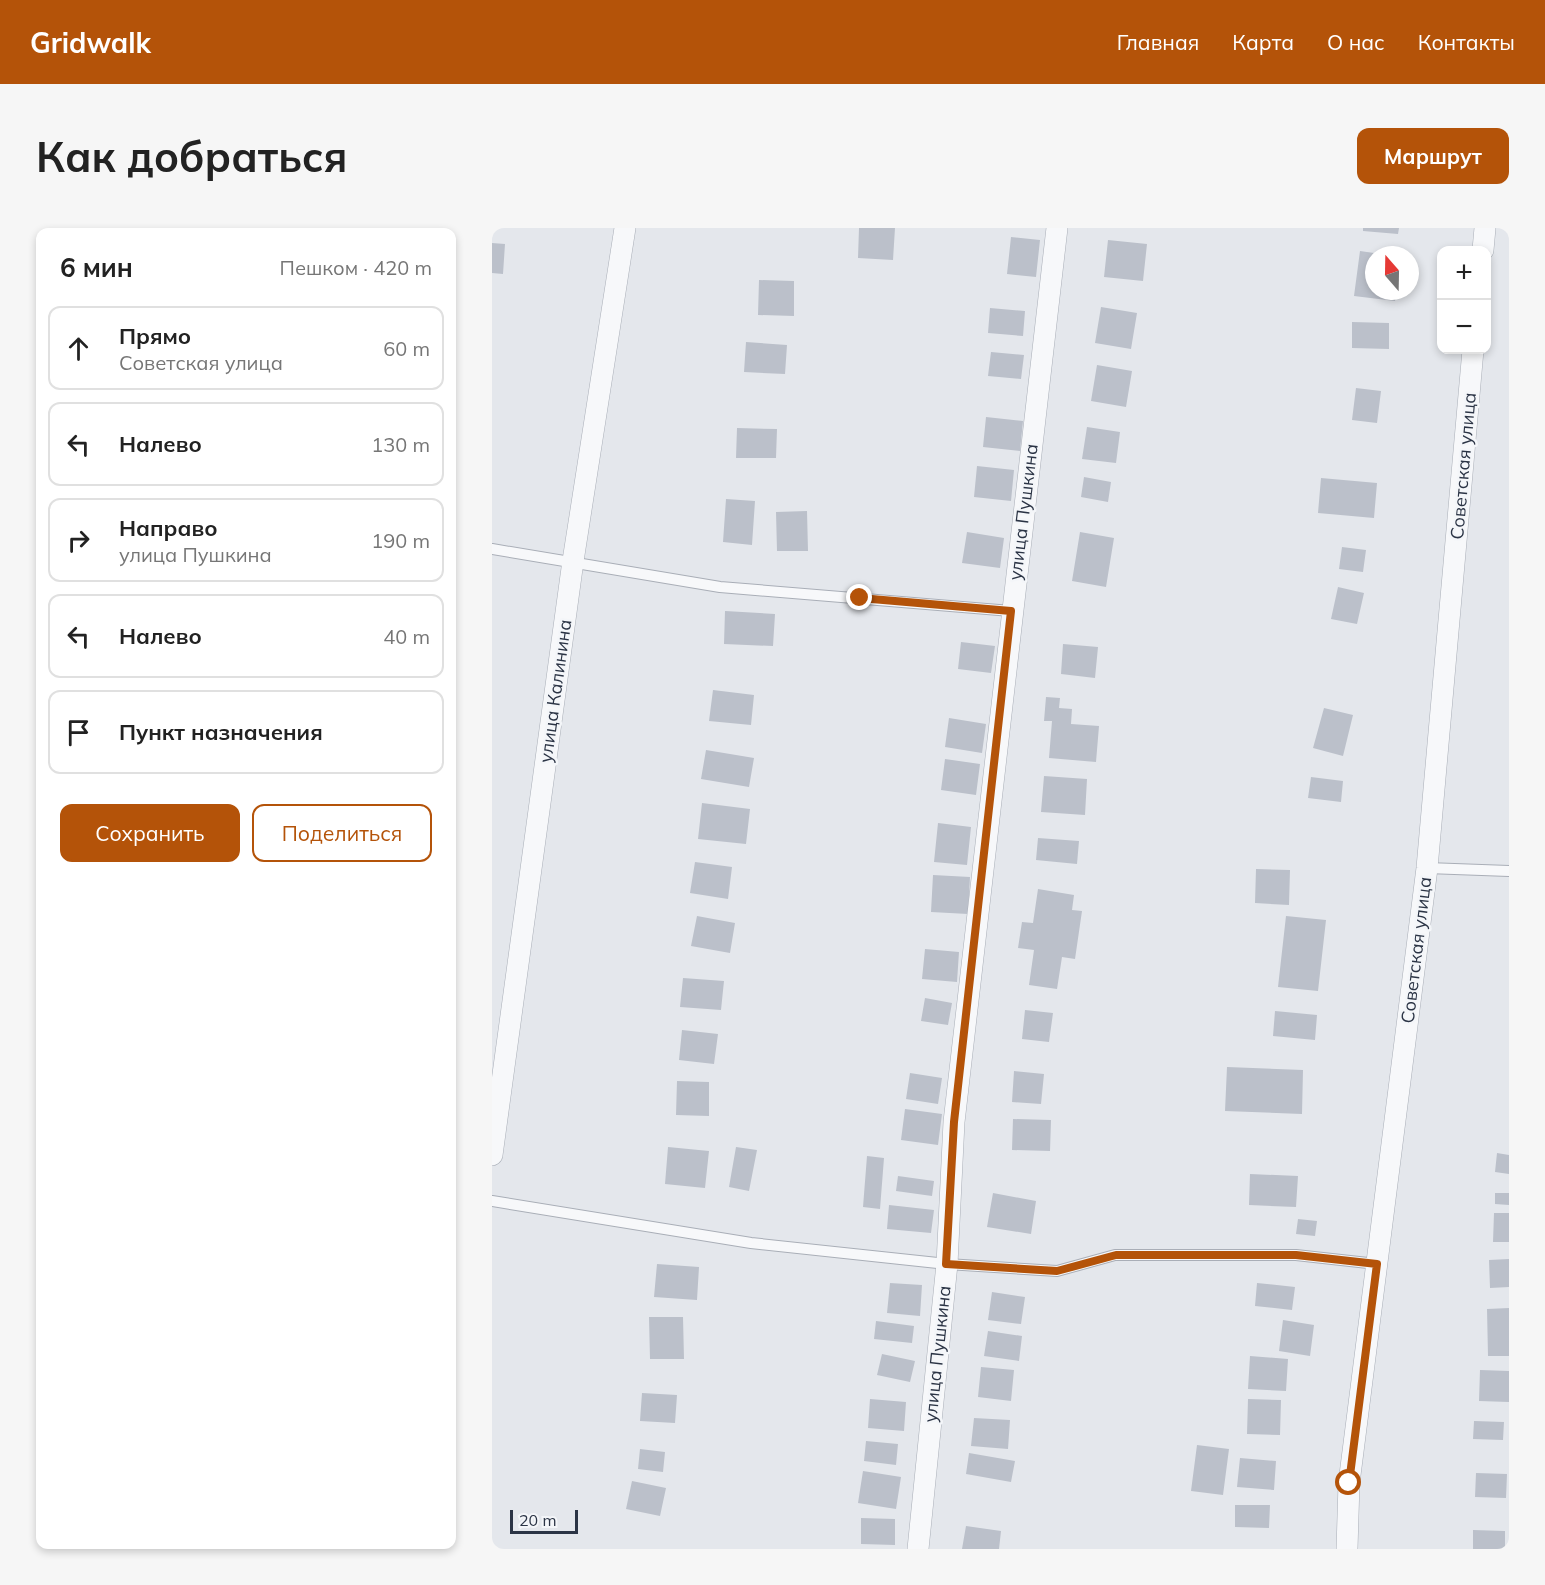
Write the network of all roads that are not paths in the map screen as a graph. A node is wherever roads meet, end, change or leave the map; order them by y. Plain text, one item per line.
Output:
1 (625, 228) edge
2 (1057, 228) edge
3 (1485, 228) edge
4 (1483, 246) edge
5 (1473, 354) edge
6 (492, 549) edge
7 (573, 561) junction
8 (1011, 611) junction
9 (1427, 868) junction
10 (1509, 872) edge
11 (492, 1155) edge
12 (492, 1201) edge
13 (946, 1264) junction
14 (1377, 1264) junction
15 (918, 1549) edge
16 (1347, 1549) edge

1 - 7 street, улица Калинина
2 - 8 street, улица Пушкина
3 - 4 street
5 - 9 street, Советская улица
6 - 7 lane
7 - 8 lane
7 - 11 street, улица Калинина
8 - 13 street, улица Пушкина
9 - 10 lane
9 - 14 street, Советская улица
12 - 13 lane
13 - 14 lane
13 - 15 street, улица Пушкина
14 - 16 street, Советская улица

